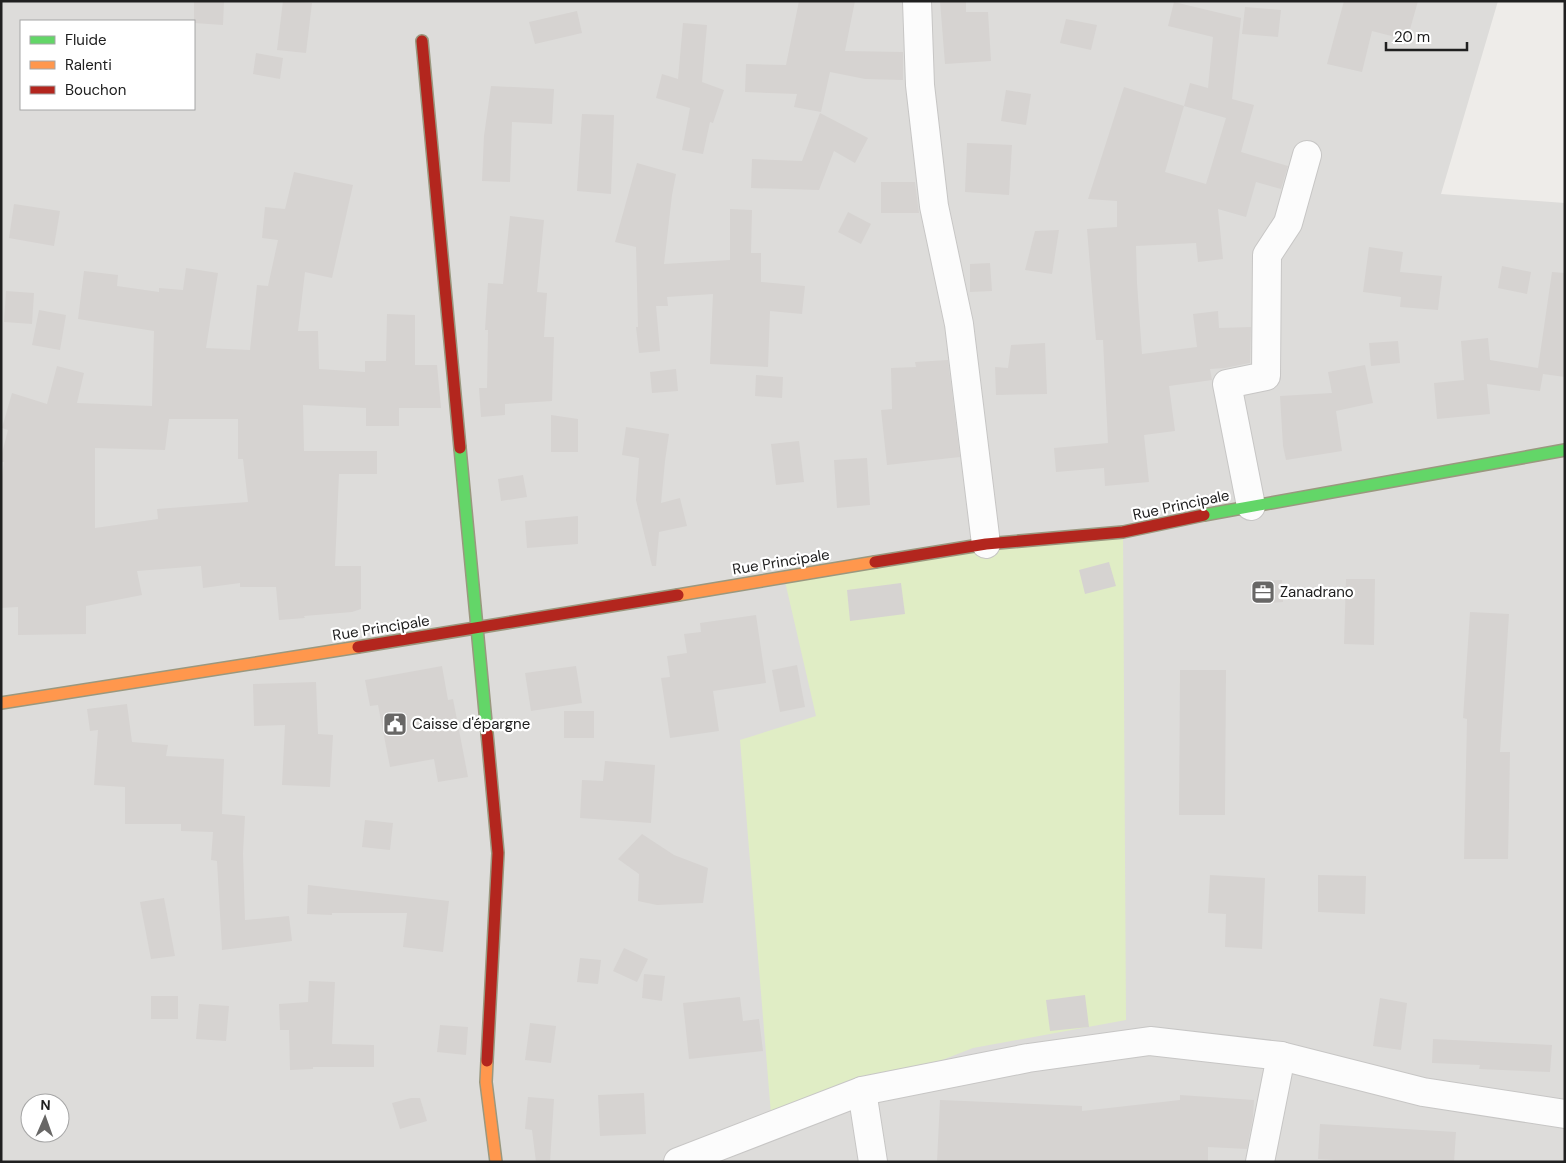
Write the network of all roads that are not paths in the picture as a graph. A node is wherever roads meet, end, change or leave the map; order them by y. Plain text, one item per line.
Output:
1 (917, 1) edge
2 (422, 41) dead end
3 (1307, 155) dead end
4 (1565, 450) edge
5 (1250, 506) junction
6 (986, 544) junction
7 (477, 628) junction
8 (1, 703) edge
9 (1280, 1056) junction
10 (862, 1091) junction
11 (1565, 1114) edge
12 (496, 1162) edge
13 (678, 1162) edge
14 (873, 1162) edge
15 (1260, 1162) edge

1 - 6 street
2 - 7 main road
3 - 5 street
4 - 5 main road, Rue Principale
5 - 6 main road, Rue Principale
6 - 7 main road, Rue Principale
7 - 8 main road, Rue Principale
7 - 12 main road
9 - 10 street
9 - 11 street
9 - 15 street
10 - 13 street
10 - 14 street

